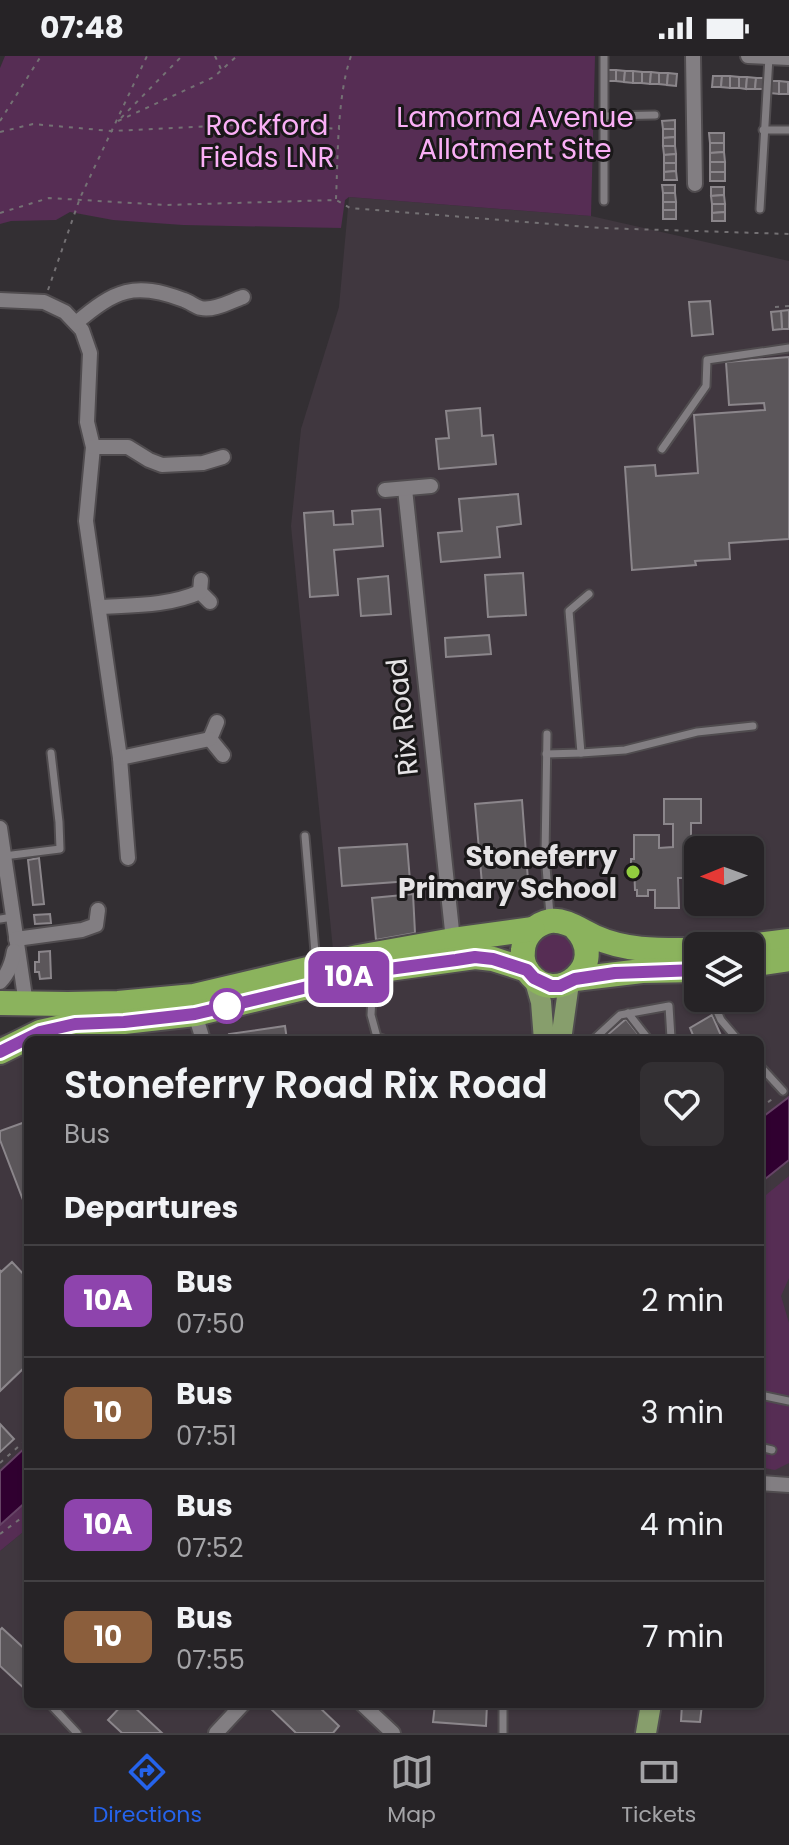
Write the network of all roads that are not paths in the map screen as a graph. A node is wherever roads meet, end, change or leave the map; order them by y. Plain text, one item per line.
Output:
1 (604, 56) edge
2 (693, 56) edge
3 (748, 56) edge
4 (769, 57) edge
5 (789, 58) edge
6 (655, 115) dead end
7 (604, 116) junction
8 (763, 130) junction
9 (789, 130) edge
10 (695, 184) dead end
11 (604, 201) dead end
12 (760, 209) dead end
13 (243, 297) dead end
14 (0, 300) edge
15 (76, 323) junction
16 (789, 348) edge
17 (93, 447) junction
18 (662, 449) dead end
19 (223, 457) dead end
20 (431, 486) dead end
21 (405, 489) junction
22 (385, 490) dead end
23 (204, 591) dead end
24 (589, 594) dead end
25 (99, 607) junction
26 (217, 722) dead end
27 (753, 726) dead end
28 (547, 734) dead end
29 (210, 739) junction
30 (51, 753) dead end
31 (581, 753) junction
32 (546, 754) junction
33 (223, 755) dead end
34 (120, 758) junction
35 (0, 835) edge
36 (305, 836) dead end
37 (4, 856) junction
38 (128, 858) dead end
39 (98, 910) dead end
40 (7, 918) edge
41 (542, 925) junction
42 (575, 928) junction
43 (16, 939) junction
44 (453, 940) junction
45 (789, 941) edge
46 (764, 944) edge
47 (684, 950) edge
48 (789, 959) edge
49 (764, 963) edge
50 (316, 967) junction
51 (684, 970) edge
52 (374, 971) junction
53 (530, 974) junction
54 (572, 981) junction
55 (0, 982) edge
56 (0, 1003) edge
57 (26, 1004) junction
58 (717, 1012) edge
59 (195, 1014) junction
60 (624, 1014) junction
61 (32, 1036) edge
62 (202, 1036) edge
63 (377, 1036) edge
64 (544, 1036) edge
65 (562, 1036) edge
66 (598, 1036) edge
67 (645, 1036) edge
68 (671, 1036) edge
69 (735, 1036) edge
70 (24, 1040) edge
71 (0, 1052) edge
72 (764, 1070) edge
73 (783, 1091) dead end
74 (764, 1396) edge
75 (789, 1401) edge
76 (764, 1448) edge
77 (772, 1450) dead end
78 (764, 1483) edge
79 (789, 1485) edge
80 (54, 1708) edge
81 (239, 1708) edge
82 (366, 1708) edge
83 (503, 1708) edge
84 (640, 1708) edge
85 (650, 1708) edge
86 (77, 1733) edge
87 (216, 1733) edge
88 (393, 1733) edge
89 (503, 1733) edge
90 (643, 1733) edge

1 - 7 lane
2 - 10 street
3 - 4 street
4 - 5 street
4 - 8 lane
6 - 7 lane
7 - 11 lane
8 - 9 lane
8 - 12 lane
13 - 15 street
14 - 15 street
15 - 17 street
16 - 18 lane
17 - 19 street
17 - 25 street
20 - 21 street
21 - 22 street
21 - 44 street, Rix Road
23 - 25 street
24 - 31 lane
25 - 34 street
26 - 29 street
27 - 31 lane
28 - 32 lane
29 - 33 street
29 - 34 street
30 - 37 lane
31 - 32 lane
32 - 41 lane
34 - 38 street
35 - 37 street
36 - 50 lane
37 - 40 street
39 - 43 street
40 - 43 street
41 - 42 highway
41 - 44 highway
41 - 53 highway
42 - 47 highway
42 - 54 highway
43 - 55 street
43 - 57 street
44 - 50 highway
45 - 46 highway
48 - 49 highway
50 - 57 highway
51 - 54 highway
52 - 53 highway
52 - 59 highway
52 - 63 lane
53 - 54 highway
53 - 64 main road
54 - 65 main road
56 - 57 highway
58 - 69 lane
59 - 61 highway
59 - 62 street
60 - 66 lane
60 - 67 lane
60 - 68 lane
70 - 71 highway
72 - 73 lane
74 - 75 lane
76 - 77 lane
78 - 79 street
80 - 86 lane
81 - 87 street
82 - 88 street
83 - 89 lane
84 - 90 main road
85 - 90 main road

